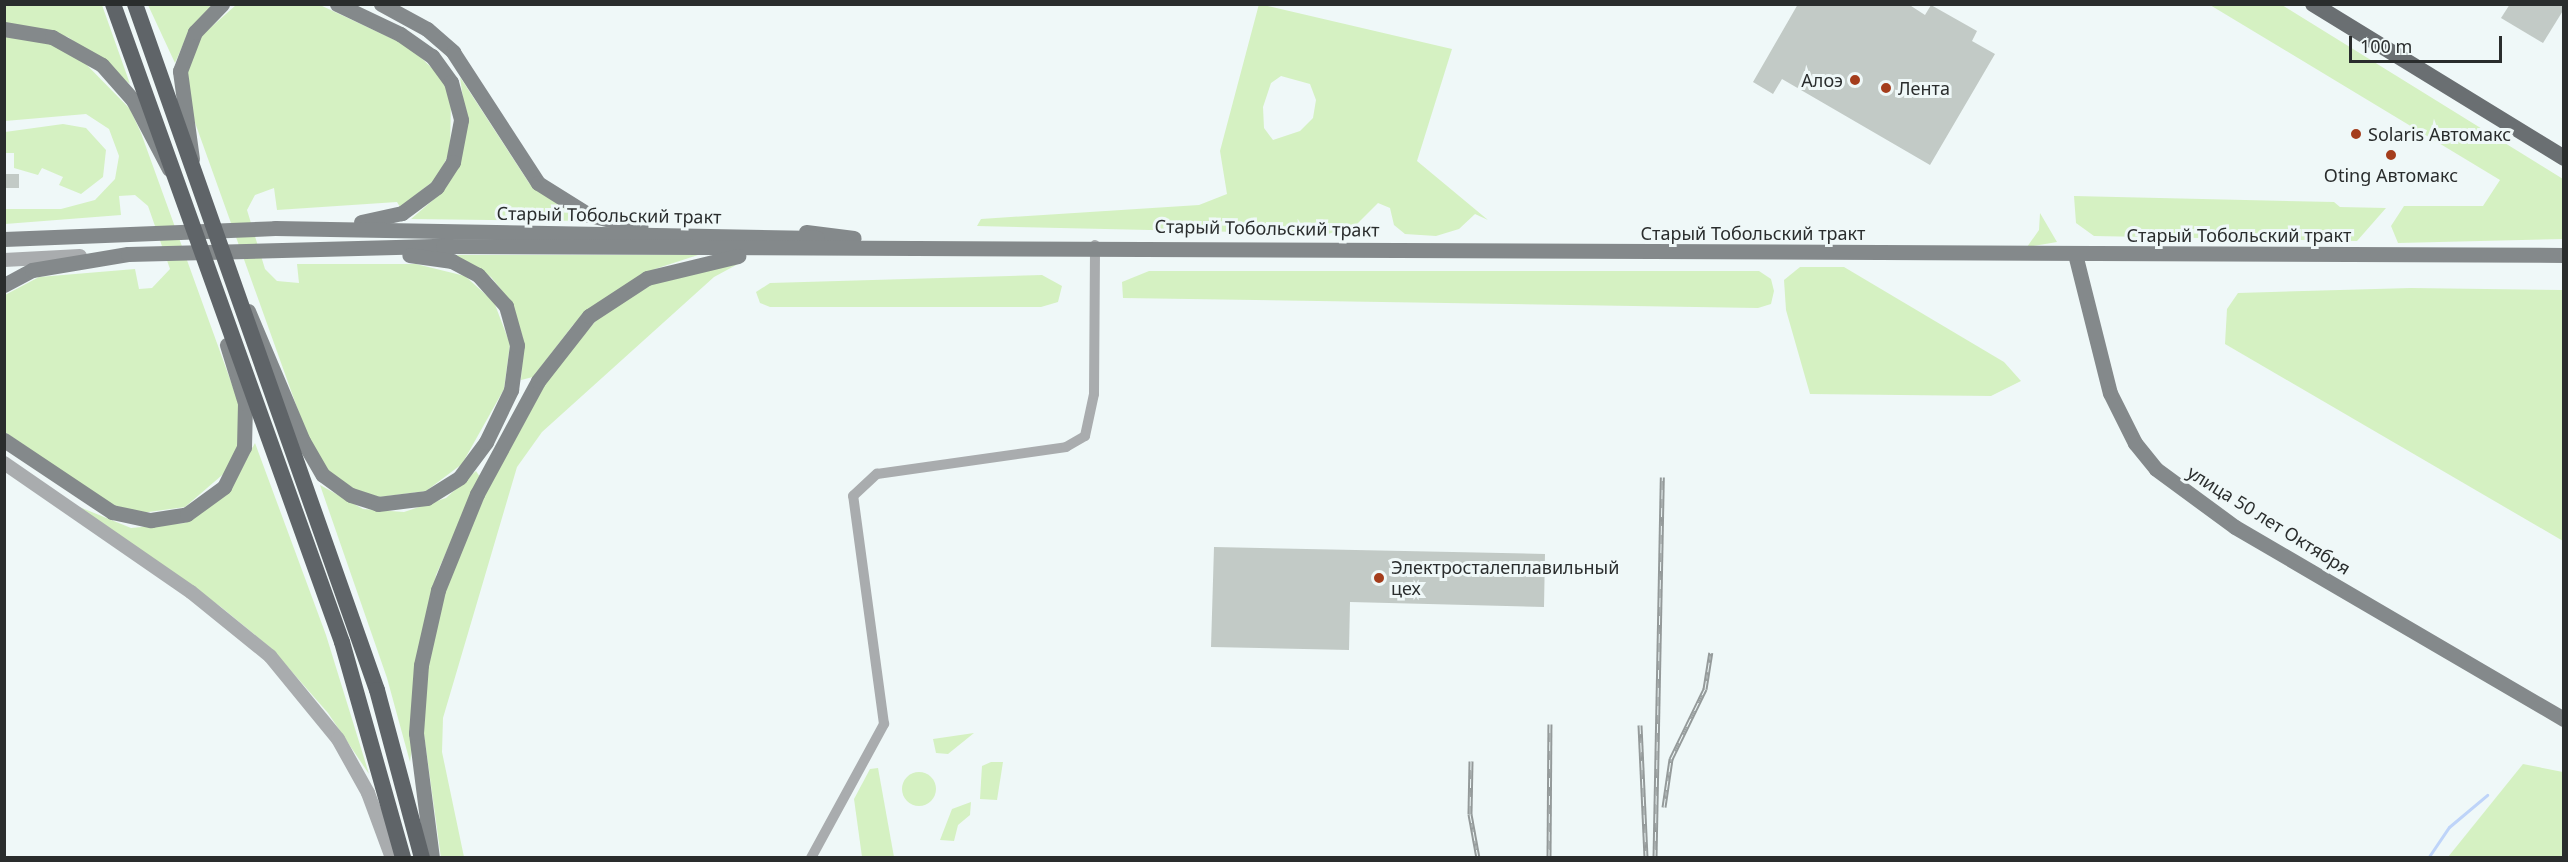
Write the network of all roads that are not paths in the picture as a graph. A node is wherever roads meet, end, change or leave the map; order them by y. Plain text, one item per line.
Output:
1 (113, 4) edge
2 (135, 4) edge
3 (222, 4) edge
4 (337, 4) edge
5 (381, 4) edge
6 (2313, 4) edge
7 (4, 29) edge
8 (2564, 158) edge
9 (193, 168) junction
10 (173, 174) junction
11 (317, 228) junction
12 (4, 240) edge
13 (857, 243) junction
14 (1095, 245) junction
15 (314, 248) junction
16 (133, 254) junction
17 (2075, 254) junction
18 (2564, 255) edge
19 (4, 260) edge
20 (4, 285) edge
21 (241, 300) junction
22 (218, 301) junction
23 (4, 440) edge
24 (4, 463) edge
25 (2564, 719) edge
26 (392, 858) edge
27 (403, 858) edge
28 (422, 858) edge
29 (432, 858) edge
30 (811, 858) edge

1 - 10 highway
2 - 9 highway
3 - 9 main road
4 - 11 main road
5 - 13 main road
6 - 8 main road
7 - 10 main road
9 - 21 highway
10 - 22 highway
11 - 12 main road, Старый Тобольский тракт
11 - 13 main road, Старый Тобольский тракт
13 - 14 main road, Старый Тобольский тракт
13 - 15 main road, Старый Тобольский тракт
13 - 29 main road
14 - 17 main road, Старый Тобольский тракт
14 - 30 street
15 - 16 main road, Старый Тобольский тракт
15 - 21 main road
16 - 19 street
16 - 20 main road, Старый Тобольский тракт
17 - 18 main road, Старый Тобольский тракт
17 - 25 main road, улица 50 лет Октября
21 - 28 highway
22 - 23 main road
22 - 27 highway
24 - 26 street

